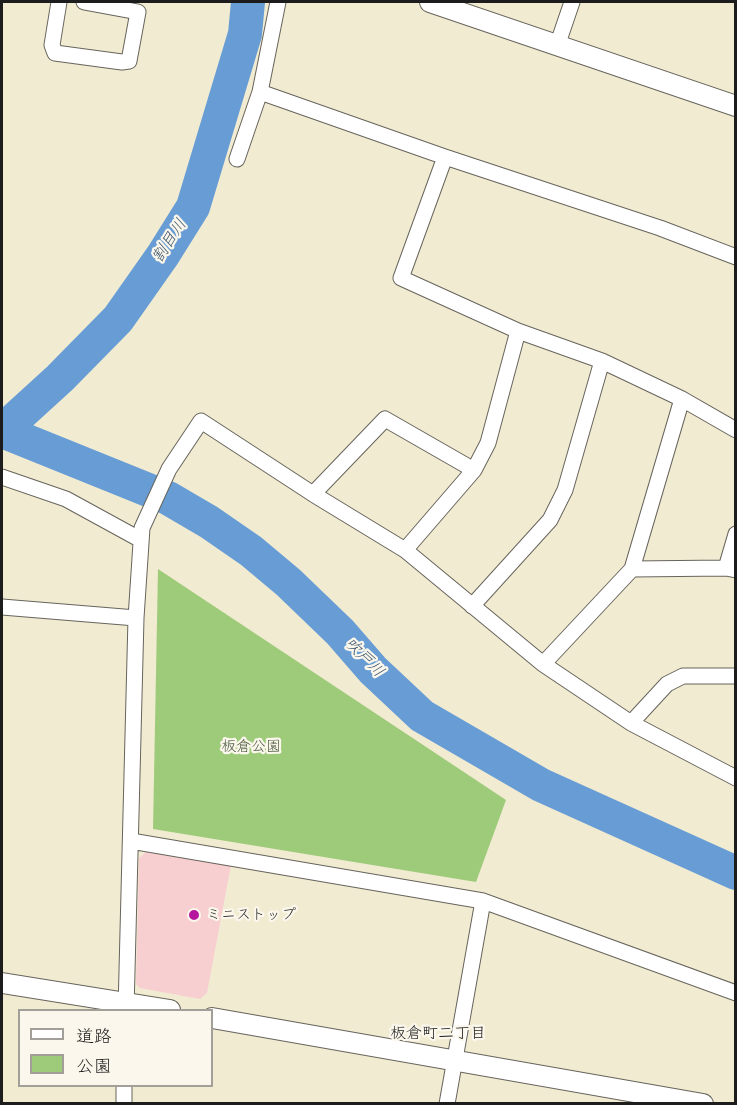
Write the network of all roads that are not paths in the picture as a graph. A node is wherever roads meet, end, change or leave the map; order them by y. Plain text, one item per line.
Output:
1 (59, 2) edge
2 (84, 2) edge
3 (278, 2) edge
4 (430, 2) edge
5 (572, 2) edge
6 (557, 46) junction
7 (260, 92) junction
8 (735, 106) edge
9 (445, 157) junction
10 (237, 159) dead end
11 (735, 257) edge
12 (518, 331) junction
13 (602, 361) junction
14 (682, 399) junction
15 (735, 429) edge
16 (474, 470) junction
17 (2, 477) edge
18 (313, 494) junction
19 (141, 534) junction
20 (735, 534) edge
21 (405, 550) junction
22 (632, 569) junction
23 (730, 569) edge
24 (472, 606) junction
25 (2, 607) edge
26 (136, 618) junction
27 (543, 664) junction
28 (735, 676) edge
29 (631, 723) junction
30 (735, 778) edge
31 (131, 841) junction
32 (483, 901) junction
33 (2, 983) edge
34 (735, 993) edge
35 (126, 1007) edge
36 (148, 1009) edge
37 (213, 1018) edge
38 (454, 1060) junction
39 (124, 1087) edge
40 (124, 1104) edge
41 (447, 1104) edge
42 (703, 1104) edge

1 - 2 street
3 - 7 street
4 - 6 street
5 - 6 street
6 - 8 street
7 - 9 street
7 - 10 street
9 - 11 street
9 - 12 street
12 - 13 street
12 - 16 street
13 - 14 street
13 - 24 street
14 - 15 street
14 - 22 street
16 - 18 street
16 - 21 street
17 - 19 street
18 - 19 street
18 - 21 street
19 - 26 street
20 - 23 street
21 - 24 street
22 - 23 street
22 - 27 street
24 - 27 street
25 - 26 street
26 - 31 street
27 - 29 street
28 - 29 street
29 - 30 street
31 - 32 street
31 - 35 street
32 - 34 street
32 - 38 street
33 - 35 street
35 - 36 street
37 - 38 street
38 - 41 street
38 - 42 street
39 - 40 street

